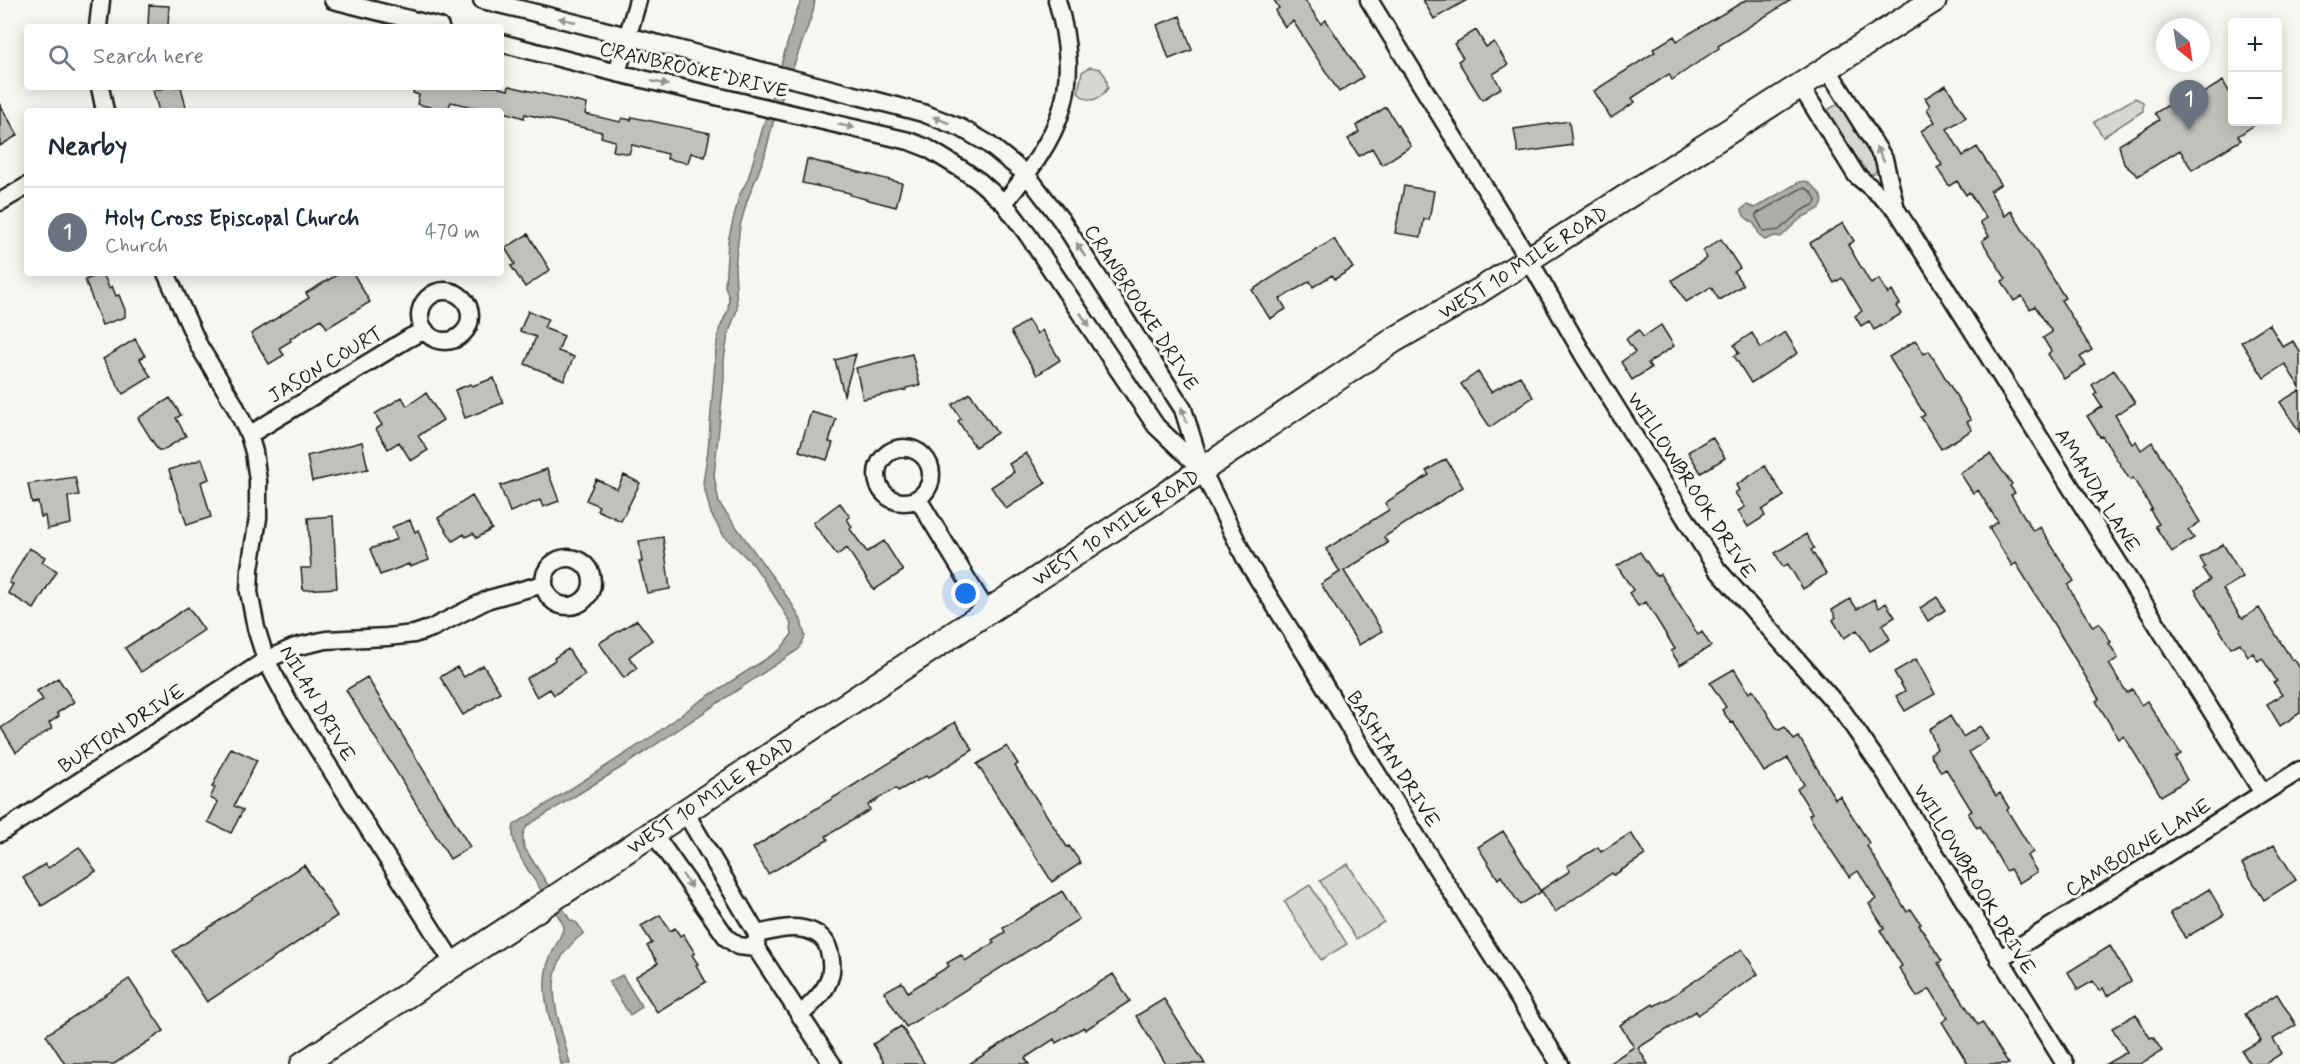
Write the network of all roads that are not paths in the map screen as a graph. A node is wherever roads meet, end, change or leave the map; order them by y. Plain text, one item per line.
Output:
1 (101, 0) edge
2 (333, 0) edge
3 (482, 0) edge
4 (638, 0) edge
5 (1058, 0) edge
6 (1370, 0) edge
7 (1934, 0) edge
8 (367, 4) edge
9 (98, 24) edge
10 (430, 24) edge
11 (628, 35) junction
12 (504, 44) edge
13 (1827, 68) junction
14 (617, 73) junction
15 (1800, 85) junction
16 (101, 90) edge
17 (104, 108) edge
18 (1027, 175) junction
19 (24, 188) edge
20 (0, 202) edge
21 (1004, 203) junction
22 (1896, 209) junction
23 (1528, 258) junction
24 (167, 276) edge
25 (424, 330) dead end
26 (249, 435) junction
27 (1202, 470) junction
28 (918, 499) dead end
29 (544, 584) dead end
30 (987, 612) junction
31 (266, 660) junction
32 (2300, 770) edge
33 (2263, 793) junction
34 (685, 812) junction
35 (0, 833) edge
36 (653, 833) junction
37 (756, 941) junction
38 (1999, 959) junction
39 (454, 964) junction
40 (800, 1015) junction
41 (303, 1064) edge
42 (832, 1064) edge
43 (1560, 1064) edge
44 (2065, 1064) edge

1 - 9 street
2 - 8 street
11 -> 3 street, CRANBROOKE DRIVE
4 - 11 street
5 - 18 street
6 - 23 street, WILLOWBROOK DRIVE
7 - 13 main road, WEST 10 MILE ROAD
8 - 10 street
11 - 14 street
18 -> 11 street, CRANBROOKE DRIVE
12 - 14 street, CRANBROOKE DRIVE
13 - 15 main road, WEST 10 MILE ROAD
22 -> 13 street, AMANDA LANE
14 -> 21 street, CRANBROOKE DRIVE
15 - 22 street, AMANDA LANE
15 - 23 main road, WEST 10 MILE ROAD
16 - 17 street
18 - 21 street
27 -> 18 street, CRANBROOKE DRIVE
19 - 20 street
21 -> 27 street, CRANBROOKE DRIVE
22 - 33 street, AMANDA LANE
23 - 27 main road, WEST 10 MILE ROAD
23 - 38 street, WILLOWBROOK DRIVE
24 - 26 street, NILAN DRIVE
25 - 26 street, JASON COURT
26 - 31 street, NILAN DRIVE
27 - 30 main road, WEST 10 MILE ROAD
27 - 43 street, BASHIAN DRIVE
28 - 30 street
29 - 31 street, BURTON DRIVE
30 - 34 main road, WEST 10 MILE ROAD
31 - 35 street, BURTON DRIVE
31 - 39 street, NILAN DRIVE
32 - 33 street, CAMBORNE LANE
33 - 38 street, CAMBORNE LANE
34 - 36 main road, WEST 10 MILE ROAD
34 - 37 street
36 -> 37 street
36 - 39 main road, WEST 10 MILE ROAD
37 - 40 street
37 - 40 street
38 - 44 street, WILLOWBROOK DRIVE
39 - 41 main road, WEST 10 MILE ROAD
40 - 42 street

